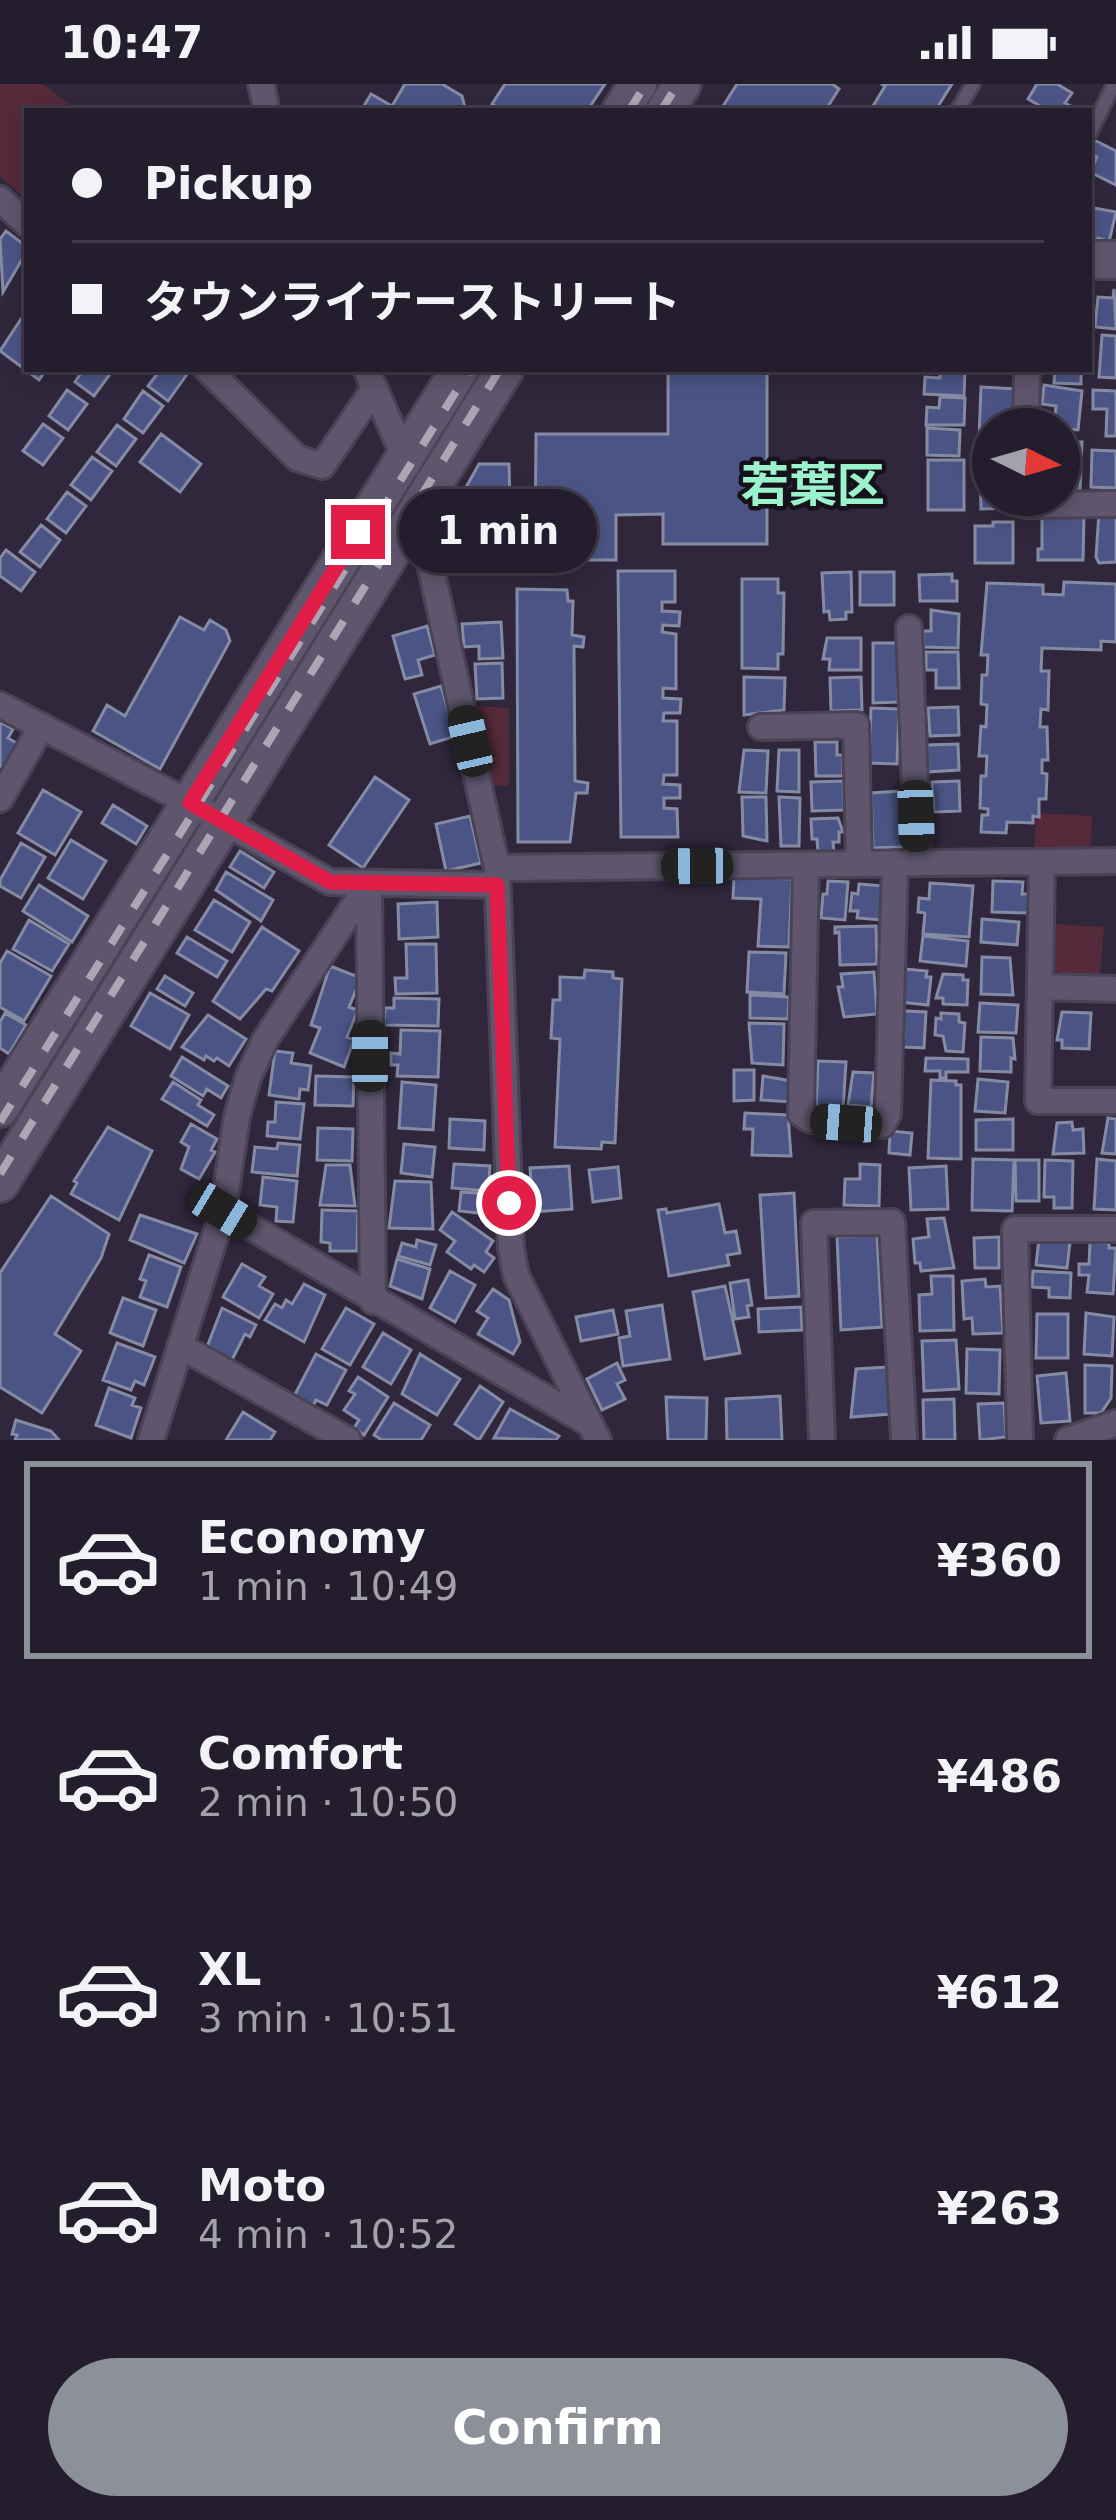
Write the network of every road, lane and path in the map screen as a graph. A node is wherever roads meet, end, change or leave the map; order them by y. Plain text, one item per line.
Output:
1 (1114, 84) edge
2 (1092, 130) edge
3 (0, 199) edge
4 (24, 221) edge
5 (210, 372) edge
6 (458, 372) edge
7 (503, 372) edge
8 (1027, 372) edge
9 (371, 379) edge
10 (1026, 408) edge
11 (406, 455) junction
12 (1116, 503) edge
13 (1080, 504) edge
14 (418, 511) junction
15 (909, 628) dead end
16 (0, 705) edge
17 (42, 726) junction
18 (761, 727) dead end
19 (0, 799) edge
20 (190, 803) junction
21 (224, 821) junction
22 (1042, 862) junction
23 (1116, 862) edge
24 (907, 863) junction
25 (859, 864) junction
26 (806, 865) junction
27 (497, 877) junction
28 (369, 883) junction
29 (1041, 987) junction
30 (1116, 989) edge
31 (1116, 1100) edge
32 (0, 1108) edge
33 (0, 1183) edge
34 (223, 1211) junction
35 (1116, 1229) edge
36 (373, 1301) junction
37 (180, 1346) junction
38 (1116, 1423) edge
39 (592, 1431) edge
40 (151, 1440) edge
41 (348, 1440) edge
42 (821, 1440) edge
43 (904, 1440) edge
44 (1020, 1440) edge
45 (1068, 1440) edge

1 - 2 lane
3 - 4 street
5 - 9 street
6 - 11 street
7 - 14 street
8 - 10 street
9 - 11 street
11 - 14 street
11 - 20 street
12 - 13 street
14 - 21 street
14 - 27 street
15 - 24 street
16 - 17 street
17 - 19 street
17 - 20 street
18 - 25 street
20 - 21 street
20 - 32 street
21 - 28 street
21 - 33 street
22 - 23 street
22 - 24 street
22 - 29 street
24 - 25 street
24 - 26 street
25 - 26 street
26 - 27 street
27 - 28 street
27 - 39 street
28 - 34 street
28 - 36 street
29 - 30 street
29 - 31 street
34 - 36 street
34 - 37 street
35 - 44 street
36 - 39 street
37 - 40 street
37 - 41 street
38 - 45 street
42 - 43 street

